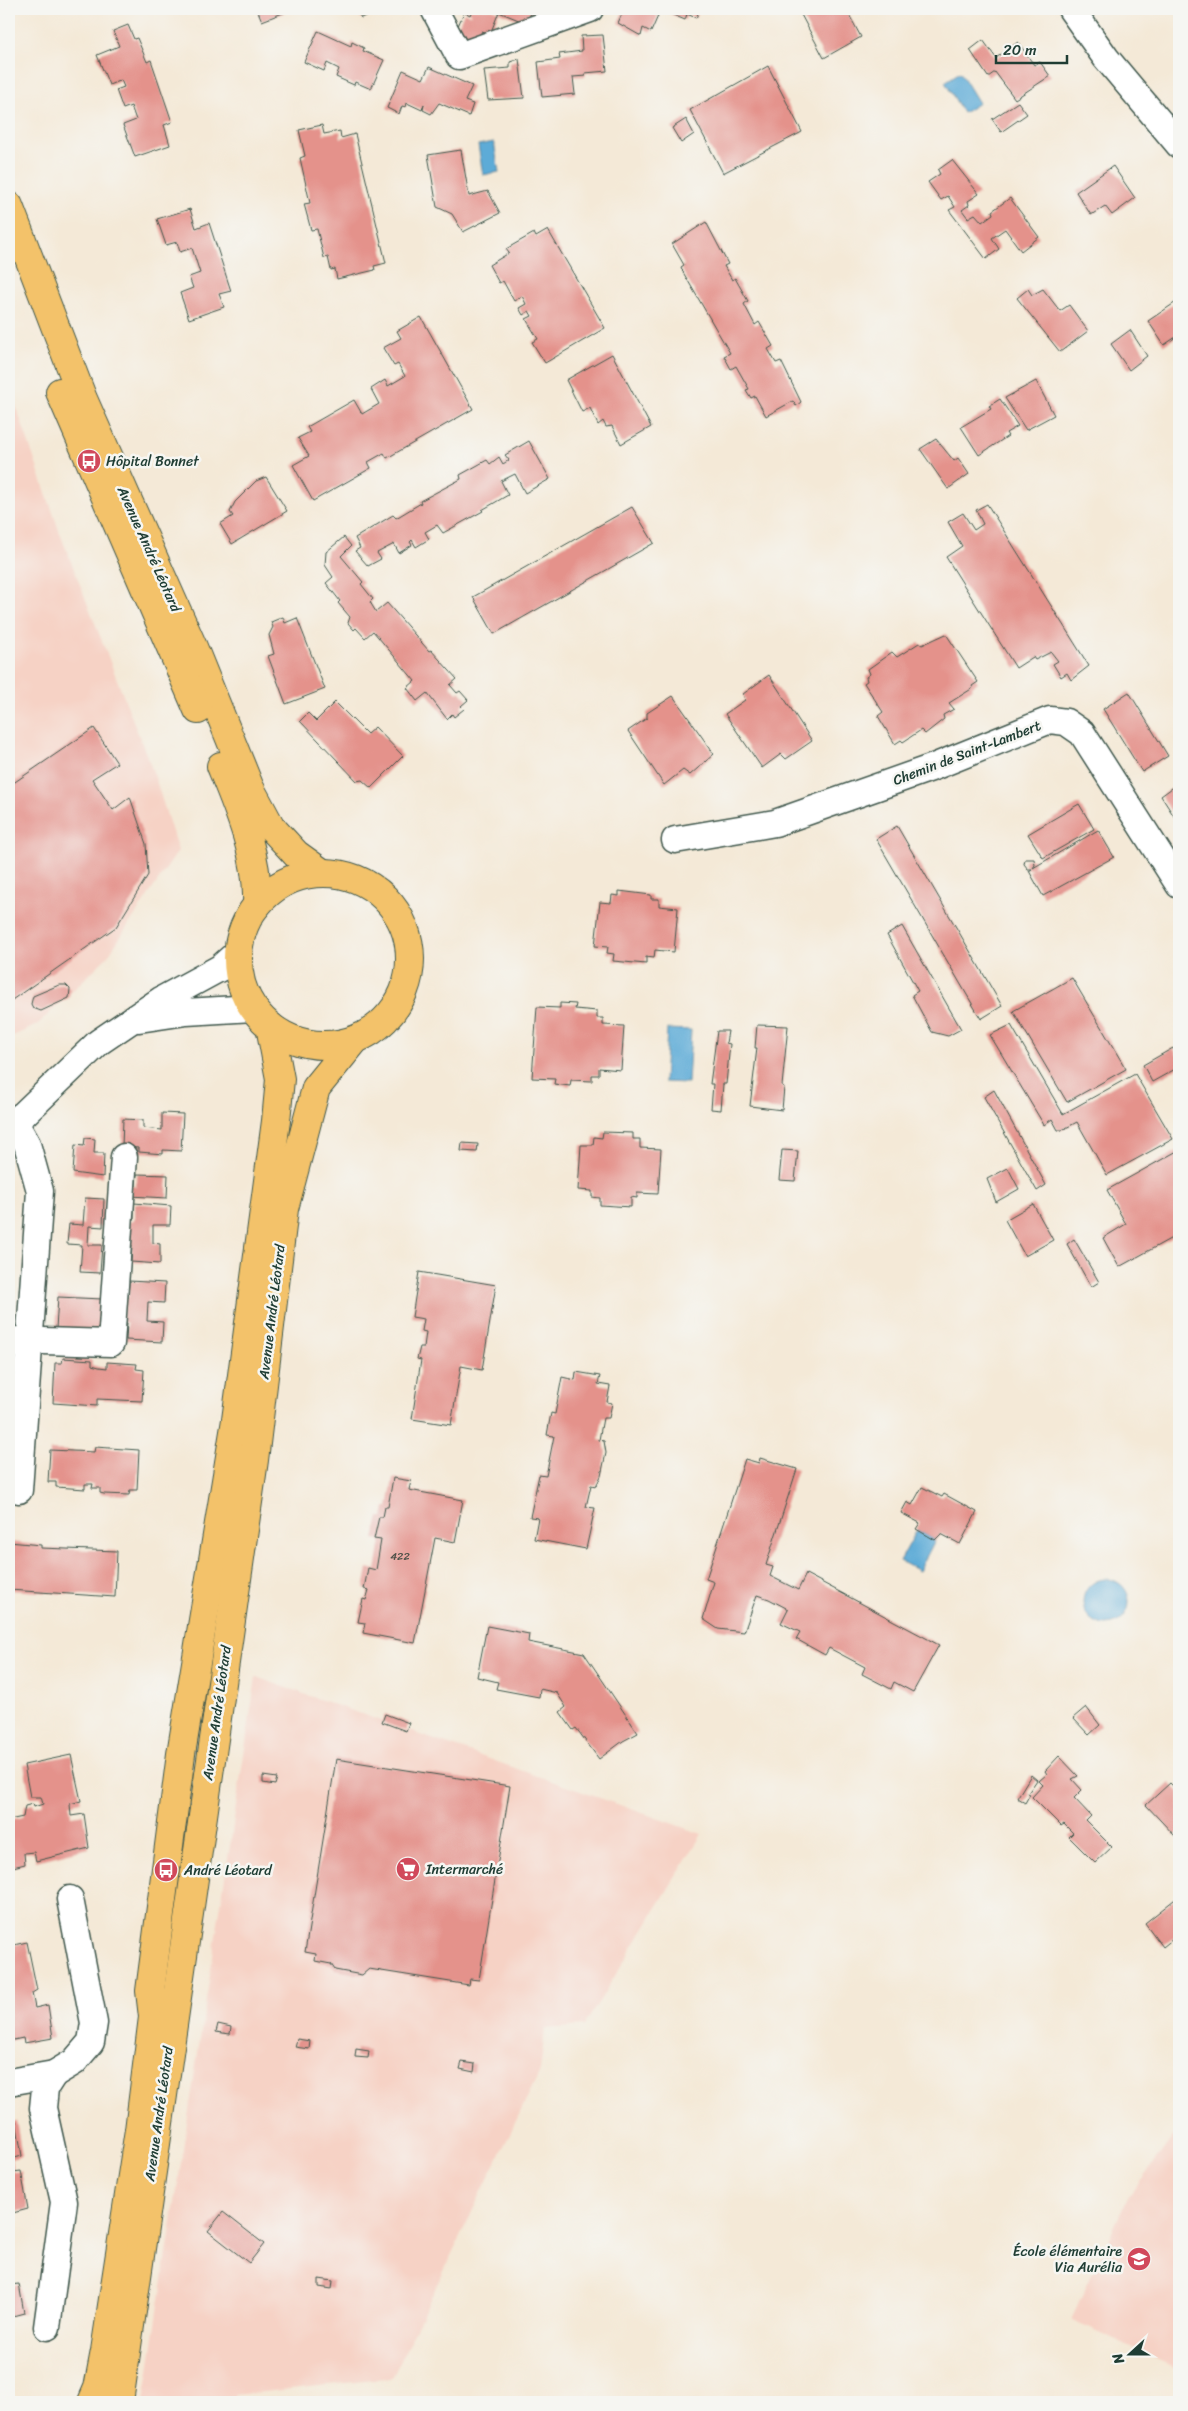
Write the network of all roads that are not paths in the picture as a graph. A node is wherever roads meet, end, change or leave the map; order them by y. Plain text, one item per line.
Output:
1 (434, 9) edge
2 (590, 9) edge
3 (1071, 9) edge
4 (1179, 145) edge
5 (9, 206) edge
6 (9, 257) edge
7 (675, 840) dead end
8 (321, 872) junction
9 (1179, 885) edge
10 (257, 904) junction
11 (238, 952) junction
12 (261, 1017) junction
13 (128, 1021) junction
14 (355, 1040) junction
15 (12, 1123) edge
16 (124, 1157) dead end
17 (19, 1340) edge
18 (19, 1490) dead end
19 (70, 1899) dead end
20 (54, 2074) junction
21 (9, 2082) edge
22 (47, 2327) dead end
23 (92, 2402) edge
24 (119, 2402) edge

1 - 2 street
3 - 4 street
5 - 8 main road, Avenue André Léotard
6 - 10 main road, Avenue André Léotard
7 - 9 street, Chemin de Saint-Lambert
8 - 10 main road
8 - 14 main road
10 - 11 main road
11 - 12 main road
11 - 13 street
12 - 13 street
12 - 14 main road
12 - 23 main road, Avenue André Léotard
13 - 15 street
14 - 24 main road, Avenue André Léotard
15 - 17 street
16 - 17 street
17 - 18 street
19 - 20 street
20 - 21 street
20 - 22 street

